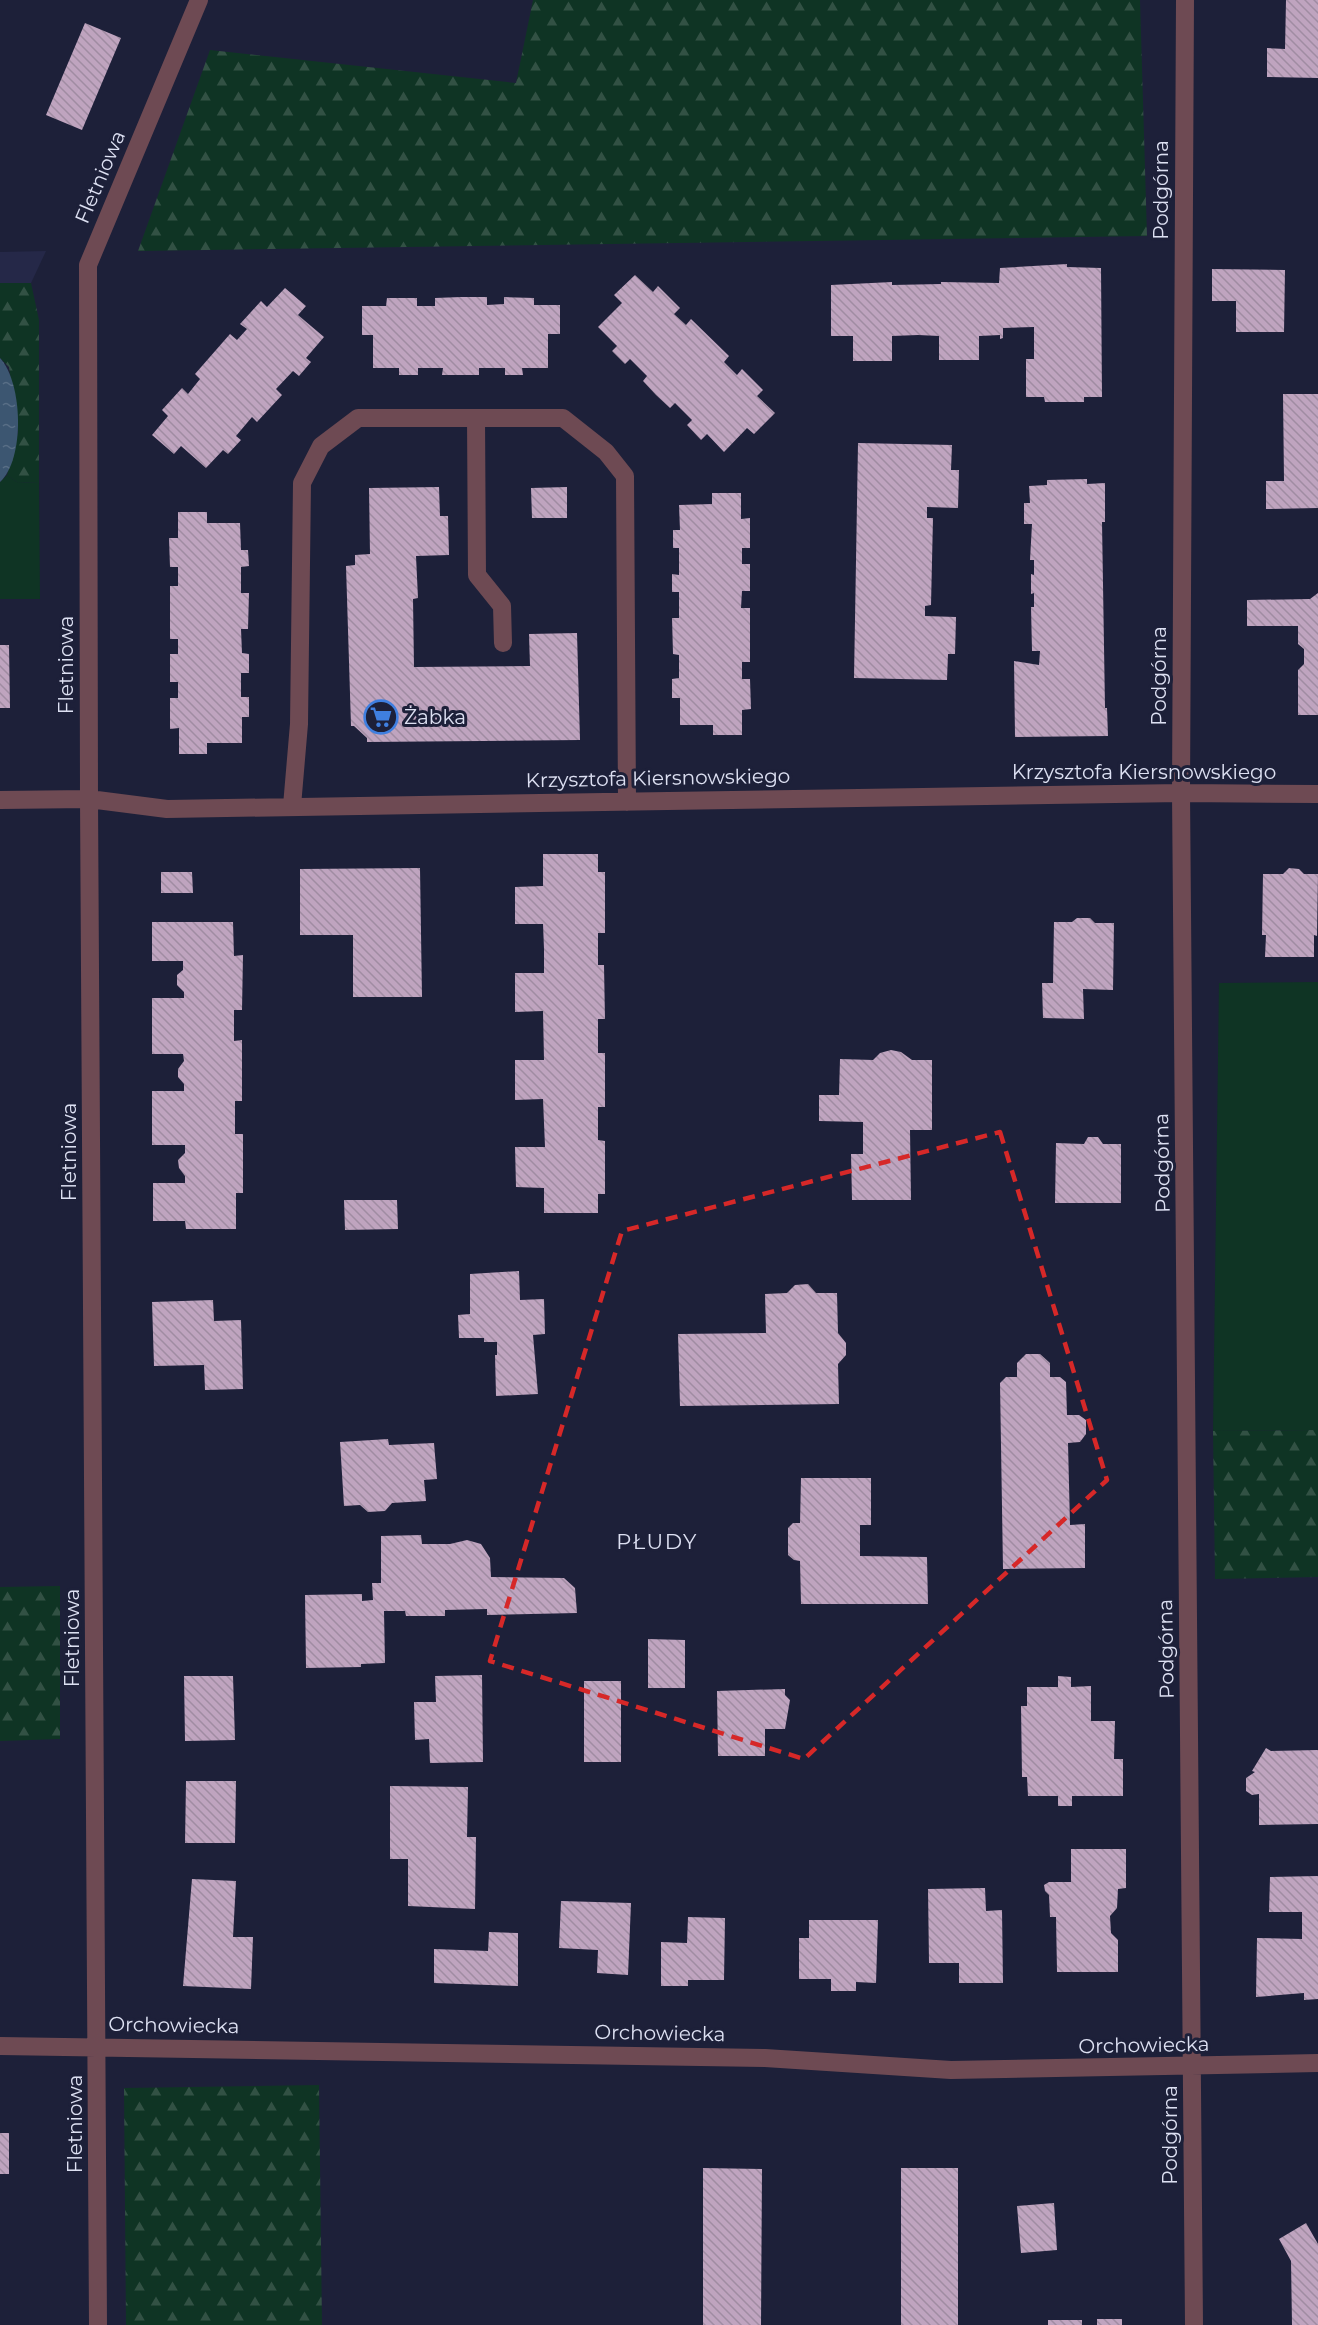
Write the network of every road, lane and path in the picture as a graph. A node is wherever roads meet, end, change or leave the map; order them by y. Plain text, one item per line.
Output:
1 (199, 0) edge
2 (1185, 0) edge
3 (476, 418) junction
4 (503, 643) dead end
5 (1181, 793) junction
6 (1318, 794) edge
7 (0, 800) edge
8 (89, 800) junction
9 (627, 802) junction
10 (292, 806) junction
11 (0, 2046) edge
12 (97, 2046) junction
13 (1318, 2063) edge
14 (1192, 2068) junction
15 (98, 2325) edge
16 (1194, 2325) edge

1 - 8 street, Fletniowa
2 - 5 street, Podgórna
3 - 4 street
3 - 9 street
3 - 10 street
5 - 6 street, Krzysztofa Kiersnowskiego
5 - 9 street, Krzysztofa Kiersnowskiego
5 - 14 street, Podgórna
7 - 8 street, Krzysztofa Kiersnowskiego
8 - 10 street, Krzysztofa Kiersnowskiego
8 - 12 street, Fletniowa
9 - 10 street, Krzysztofa Kiersnowskiego
11 - 12 street, Orchowiecka
12 - 14 street, Orchowiecka
12 - 15 street, Fletniowa
13 - 14 street, Orchowiecka
14 - 16 street, Podgórna

